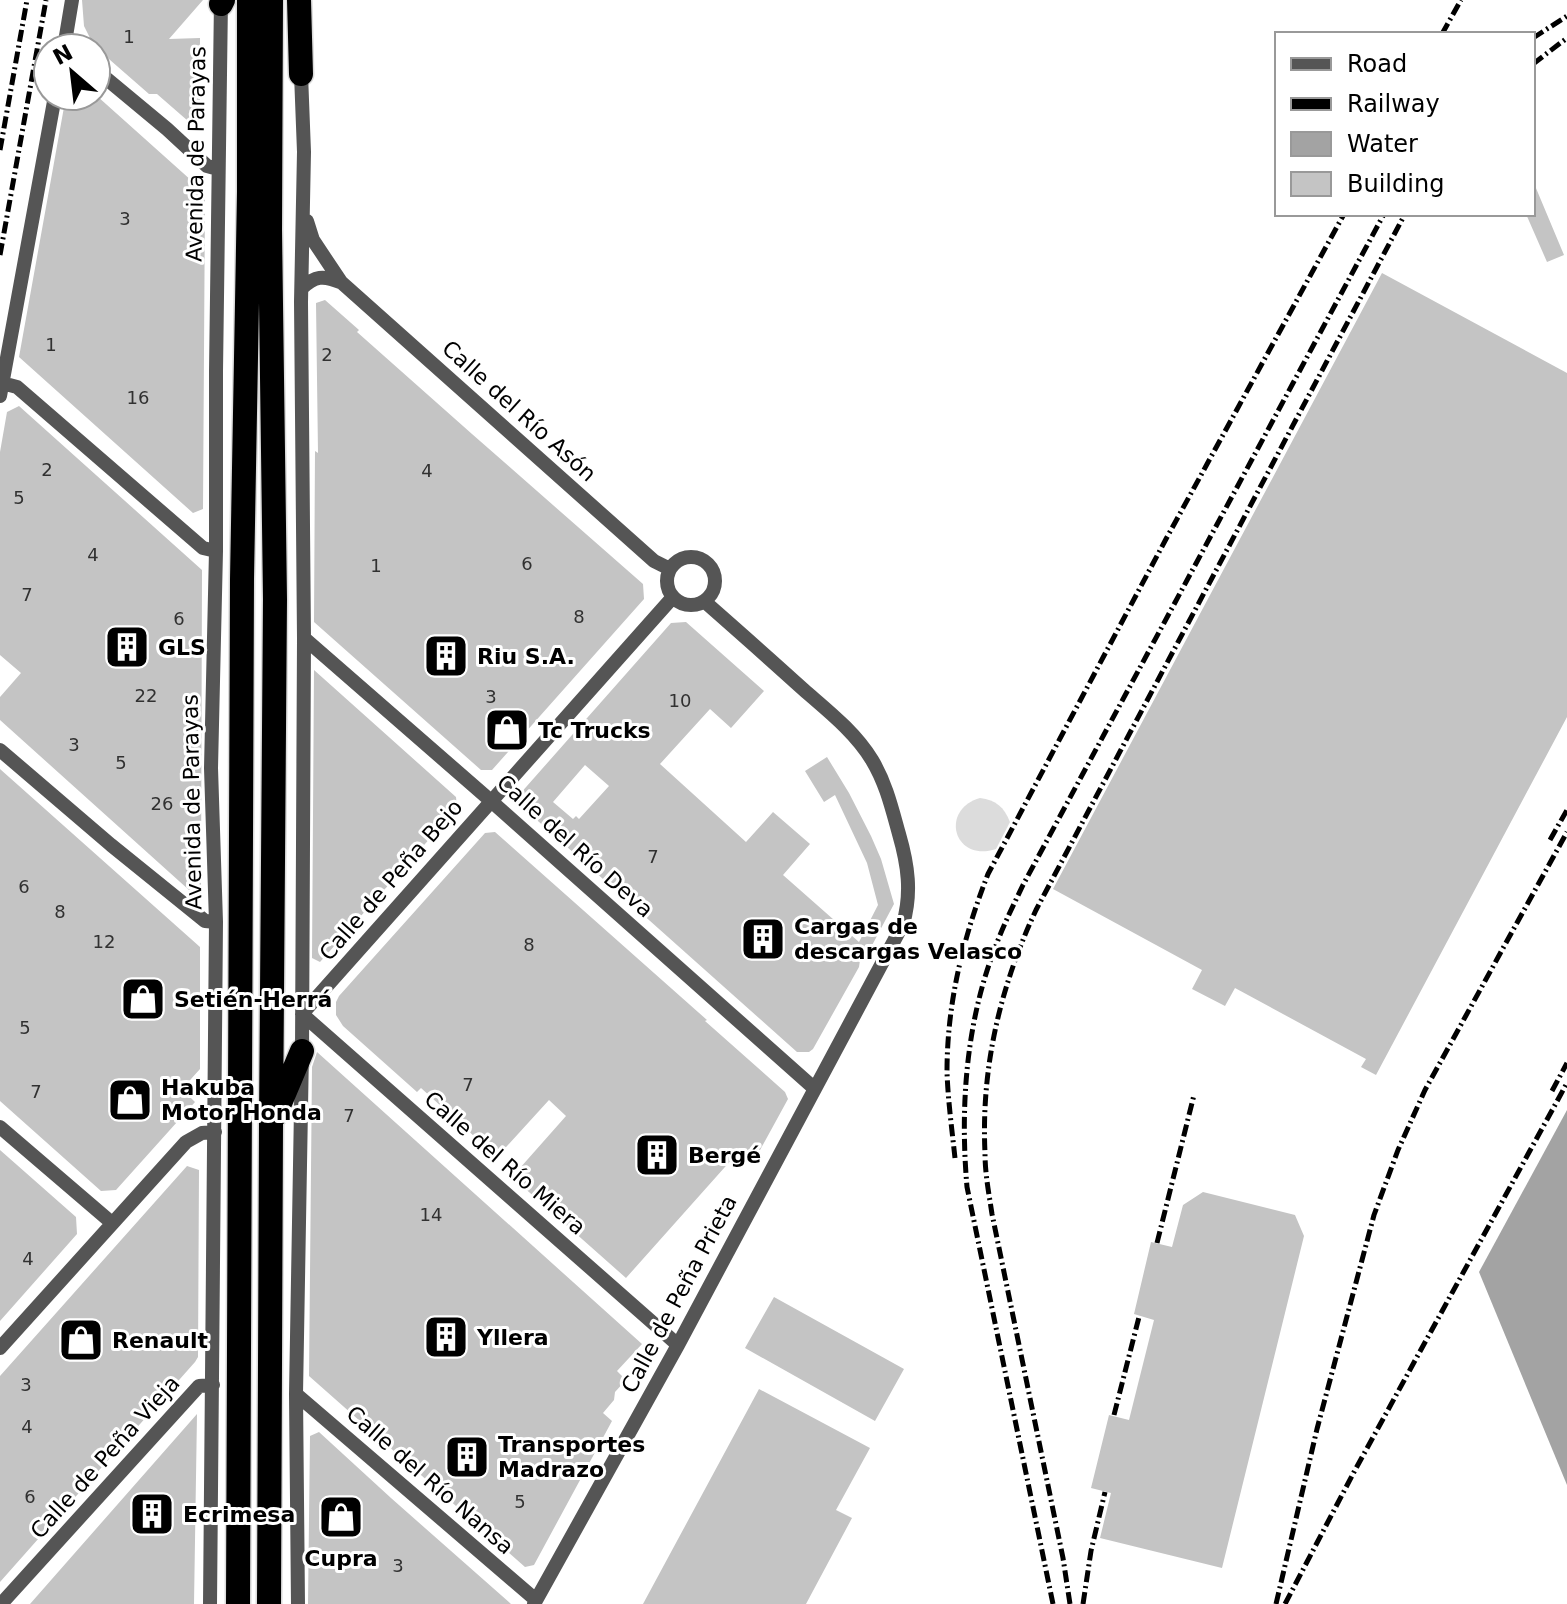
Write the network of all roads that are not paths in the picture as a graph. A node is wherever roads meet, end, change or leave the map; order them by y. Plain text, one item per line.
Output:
1 (72, 0) edge
2 (249, 0) edge
3 (271, 0) edge
4 (284, 0) edge
5 (299, 0) edge
6 (226, 1) edge
7 (69, 32) edge
8 (301, 74) joint
9 (112, 83) edge
10 (52, 112) edge
11 (218, 169) junction
12 (303, 210) junction
13 (341, 282) junction
14 (302, 288) junction
15 (1, 390) edge
16 (245, 428) junction
17 (274, 428) junction
18 (216, 551) junction
19 (670, 569) junction
20 (673, 597) junction
21 (704, 601) junction
22 (304, 638) junction
23 (0, 750) edge
24 (491, 801) junction
25 (216, 922) junction
26 (302, 1014) junction
27 (302, 1051) junction
28 (815, 1089) junction
29 (271, 1124) junction
30 (0, 1127) edge
31 (215, 1132) junction
32 (112, 1223) junction
33 (678, 1345) junction
34 (0, 1348) edge
35 (213, 1385) junction
36 (296, 1394) junction
37 (535, 1602) edge
38 (1, 1604) edge
39 (210, 1604) edge
40 (238, 1604) edge
41 (269, 1604) edge
42 (298, 1604) edge

1 - 7 street
2 - 16 highway
3 - 17 highway
4 - 17 highway
5 - 8 highway
6 - 11 street, Avenida de Parayas
6 - 16 highway
8 - 12 street
9 - 11 street
10 - 15 street
11 - 18 street, Avenida de Parayas
12 - 13 street, Calle del Río Asón
12 - 14 street
13 - 14 street
13 - 19 street, Calle del Río Asón
14 - 22 street
15 - 18 street
16 - 40 highway
17 - 29 highway
18 - 25 street, Avenida de Parayas
19 - 20 street
19 - 21 street
20 - 21 street
20 - 24 street, Calle de Peña Bejo
21 - 28 street, Calle de Peña Prieta
22 - 24 street, Calle del Río Deva
22 - 26 street
23 - 25 street
24 - 26 street, Calle de Peña Bejo
24 - 28 street, Calle del Río Deva
25 - 31 street, Avenida de Parayas
26 - 27 street
26 - 33 street, Calle del Río Miera
27 - 29 highway
27 - 36 street
28 - 33 street, Calle de Peña Prieta
29 - 41 highway
30 - 32 street
31 - 32 street
31 - 35 street, Avenida de Parayas
32 - 34 street
33 - 37 street, Calle de Peña Prieta
35 - 38 street, Calle de Peña Vieja
35 - 39 street, Avenida de Parayas
36 - 37 street, Calle del Río Nansa
36 - 42 street

